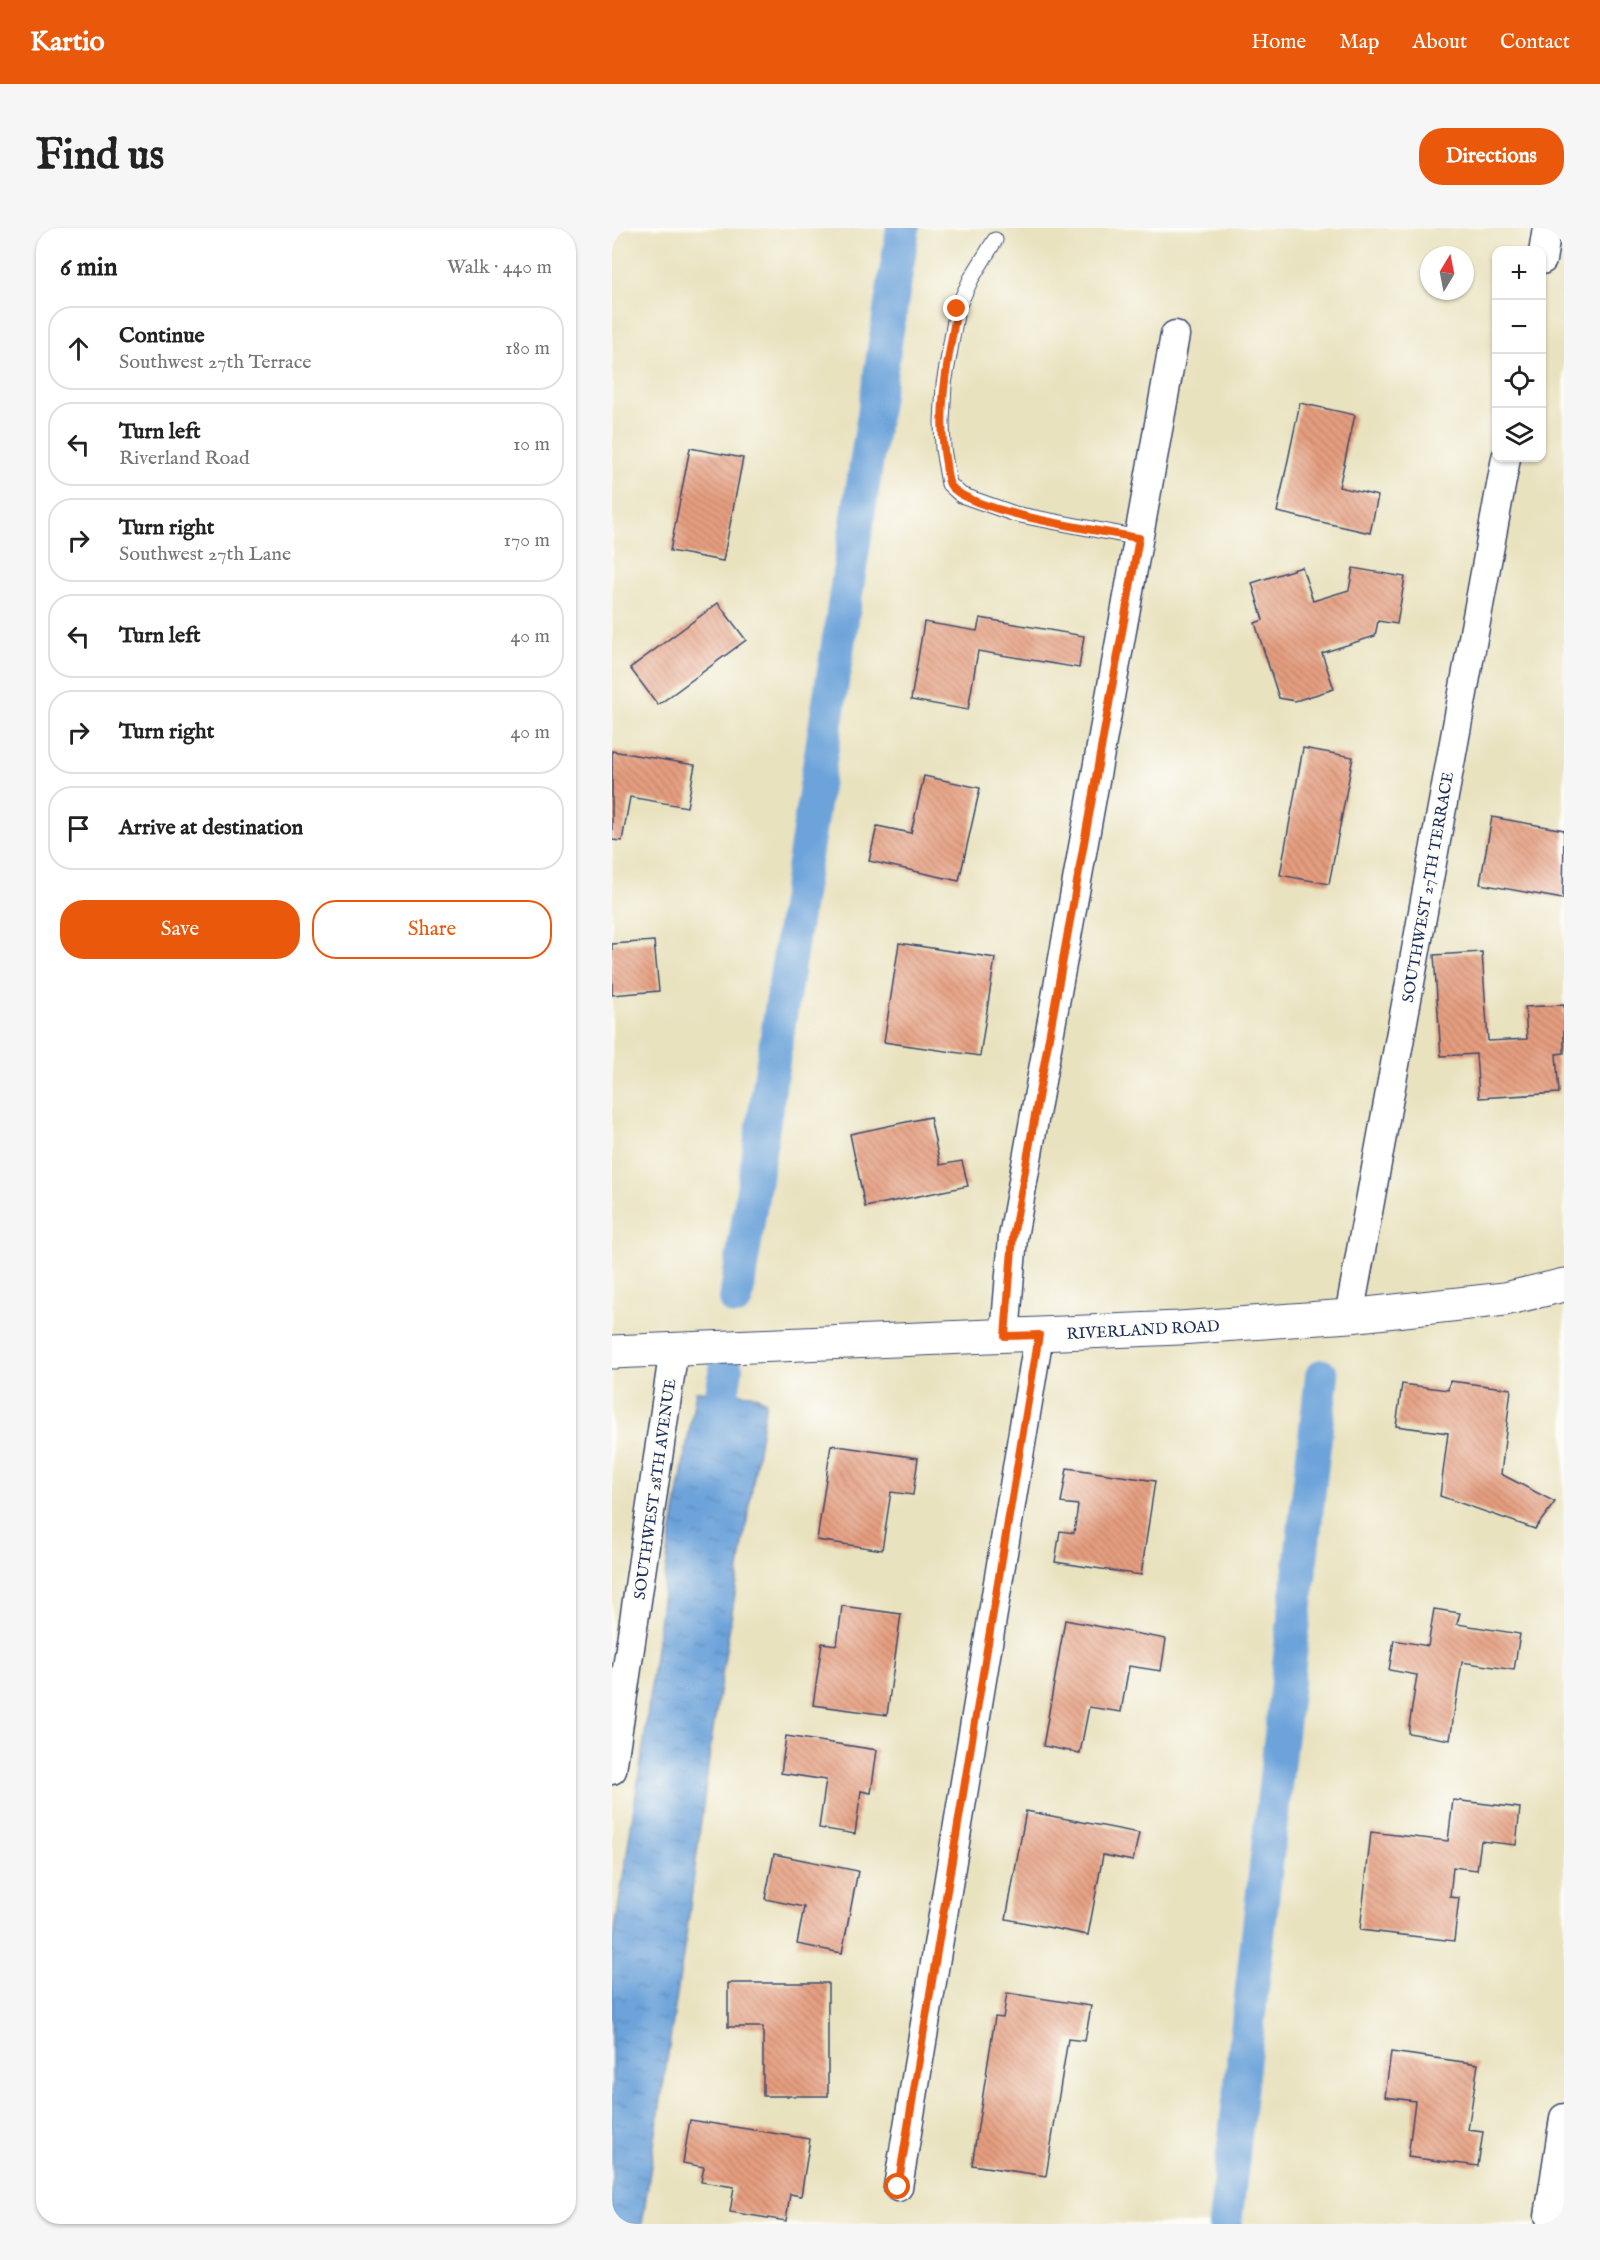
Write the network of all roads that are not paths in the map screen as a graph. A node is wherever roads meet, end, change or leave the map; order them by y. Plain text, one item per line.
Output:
1 (1547, 228) edge
2 (995, 240) dead end
3 (1544, 246) edge
4 (1175, 335) dead end
5 (1505, 462) edge
6 (1139, 538) junction
7 (1564, 1285) edge
8 (1349, 1316) junction
9 (1039, 1335) junction
10 (1005, 1336) junction
11 (674, 1349) junction
12 (612, 1352) edge
13 (612, 1770) edge
14 (1564, 2118) edge
15 (898, 2187) dead end
16 (1549, 2216) dead end

1 - 3 street
2 - 6 lane
4 - 6 street
5 - 8 street, SOUTHWEST 27TH TERRACE
6 - 10 street
7 - 8 street, RIVERLAND ROAD
8 - 9 street, RIVERLAND ROAD
9 - 10 street, RIVERLAND ROAD
9 - 15 street
10 - 11 street, RIVERLAND ROAD
11 - 12 street, RIVERLAND ROAD
11 - 13 street, SOUTHWEST 28TH AVENUE
14 - 16 street

